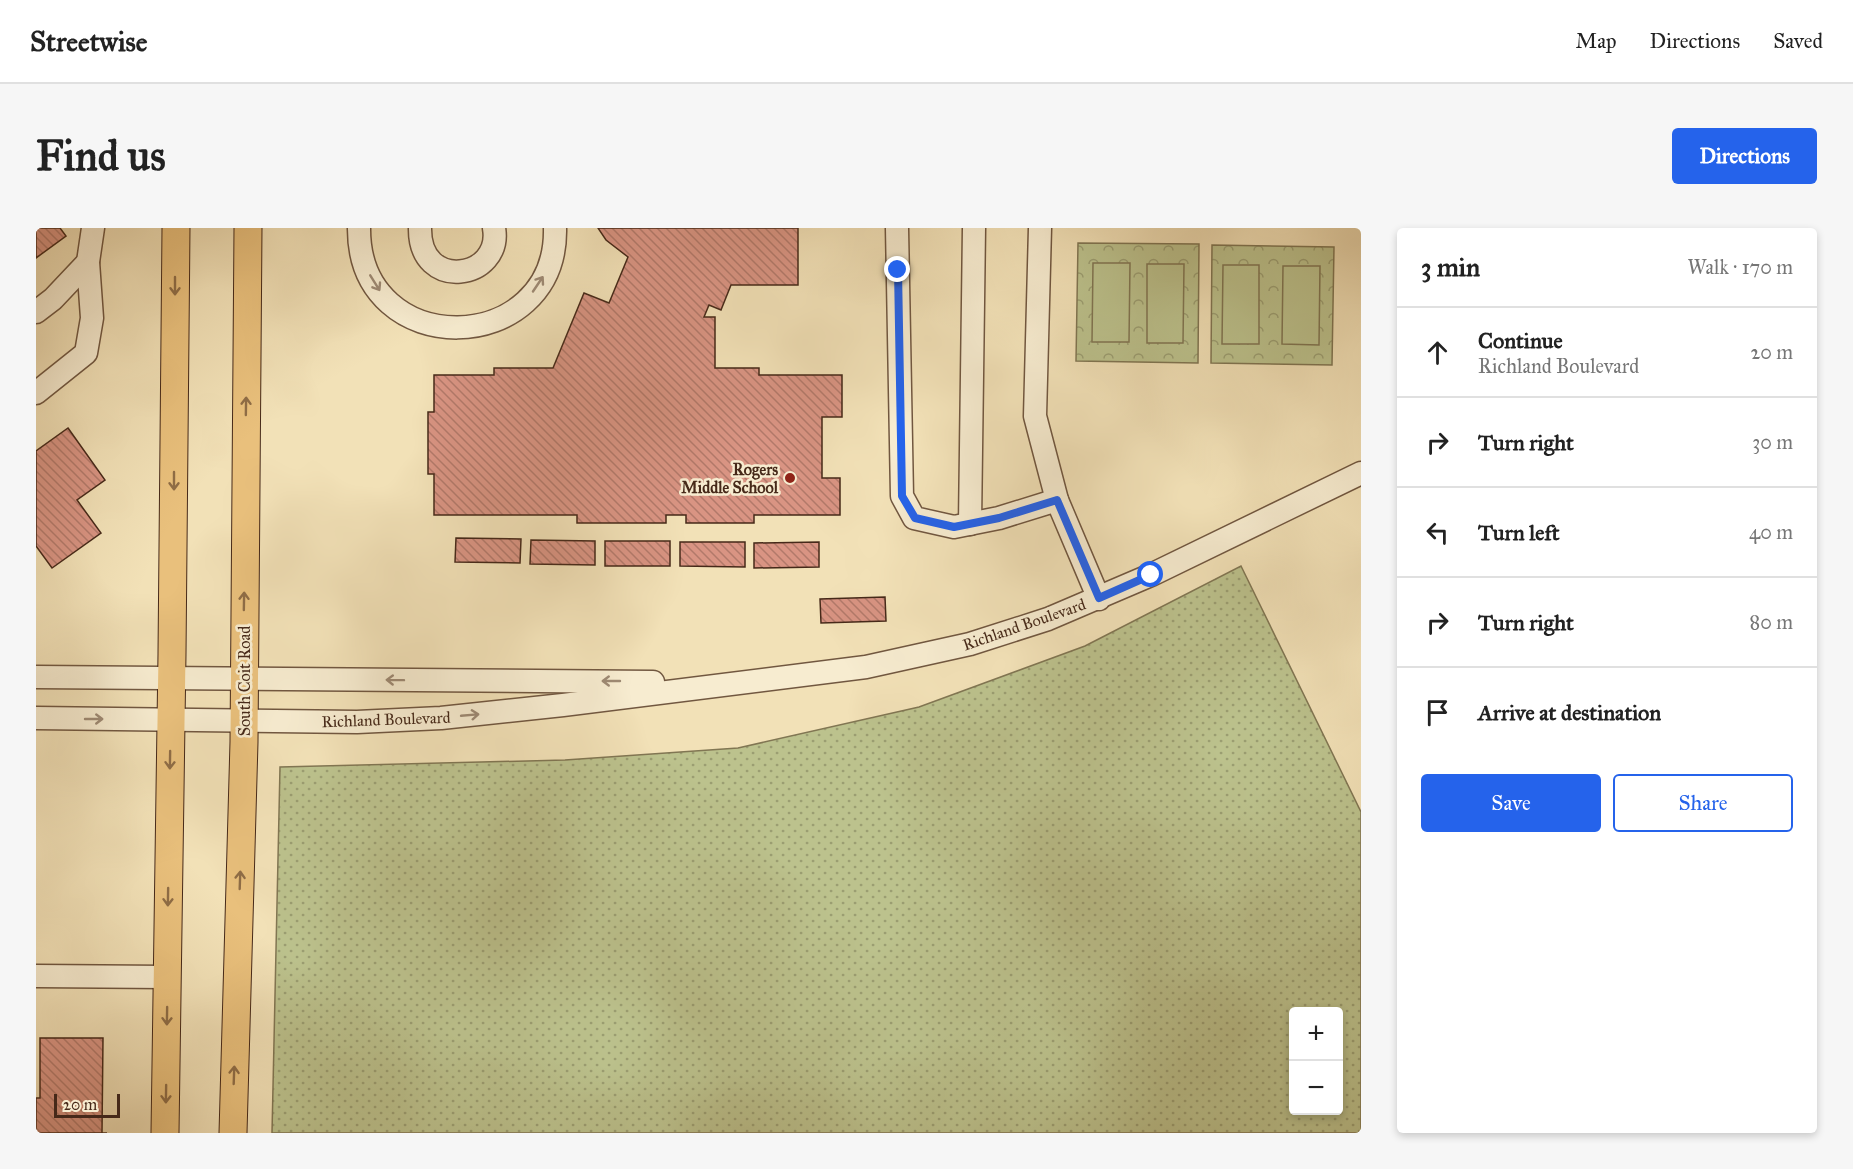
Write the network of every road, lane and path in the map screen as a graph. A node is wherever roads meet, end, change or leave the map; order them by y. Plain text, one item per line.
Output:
1 (93, 228) edge
2 (176, 228) edge
3 (248, 228) edge
4 (359, 228) edge
5 (420, 228) edge
6 (494, 228) edge
7 (555, 228) edge
8 (897, 228) edge
9 (974, 228) edge
10 (1040, 228) edge
11 (88, 262) junction
12 (36, 312) edge
13 (36, 393) edge
14 (1361, 473) edge
15 (1057, 500) junction
16 (970, 524) junction
17 (1099, 598) junction
18 (36, 677) edge
19 (172, 678) junction
20 (244, 678) junction
21 (733, 682) junction
22 (36, 718) edge
23 (171, 720) junction
24 (244, 721) junction
25 (36, 976) edge
26 (167, 977) junction
27 (165, 1133) edge
28 (233, 1133) edge

1 - 11 street
2 -> 19 main road
20 -> 3 main road, South Coit Road
4 -> 7 street
5 - 6 street
8 - 16 street
9 - 16 street
10 - 15 street
11 - 12 street
11 - 13 street
14 - 17 street, Richland Boulevard
15 - 16 street
15 - 17 street
17 - 21 street, Richland Boulevard
18 - 19 street, Richland Boulevard
19 - 20 street, Richland Boulevard
19 - 23 main road
21 -> 20 street, Richland Boulevard
20 - 24 main road, South Coit Road
24 -> 21 street, Richland Boulevard
22 -> 23 street, Richland Boulevard
23 - 24 street, Richland Boulevard
23 -> 26 main road
28 -> 24 main road, South Coit Road
25 - 26 street
26 -> 27 main road

